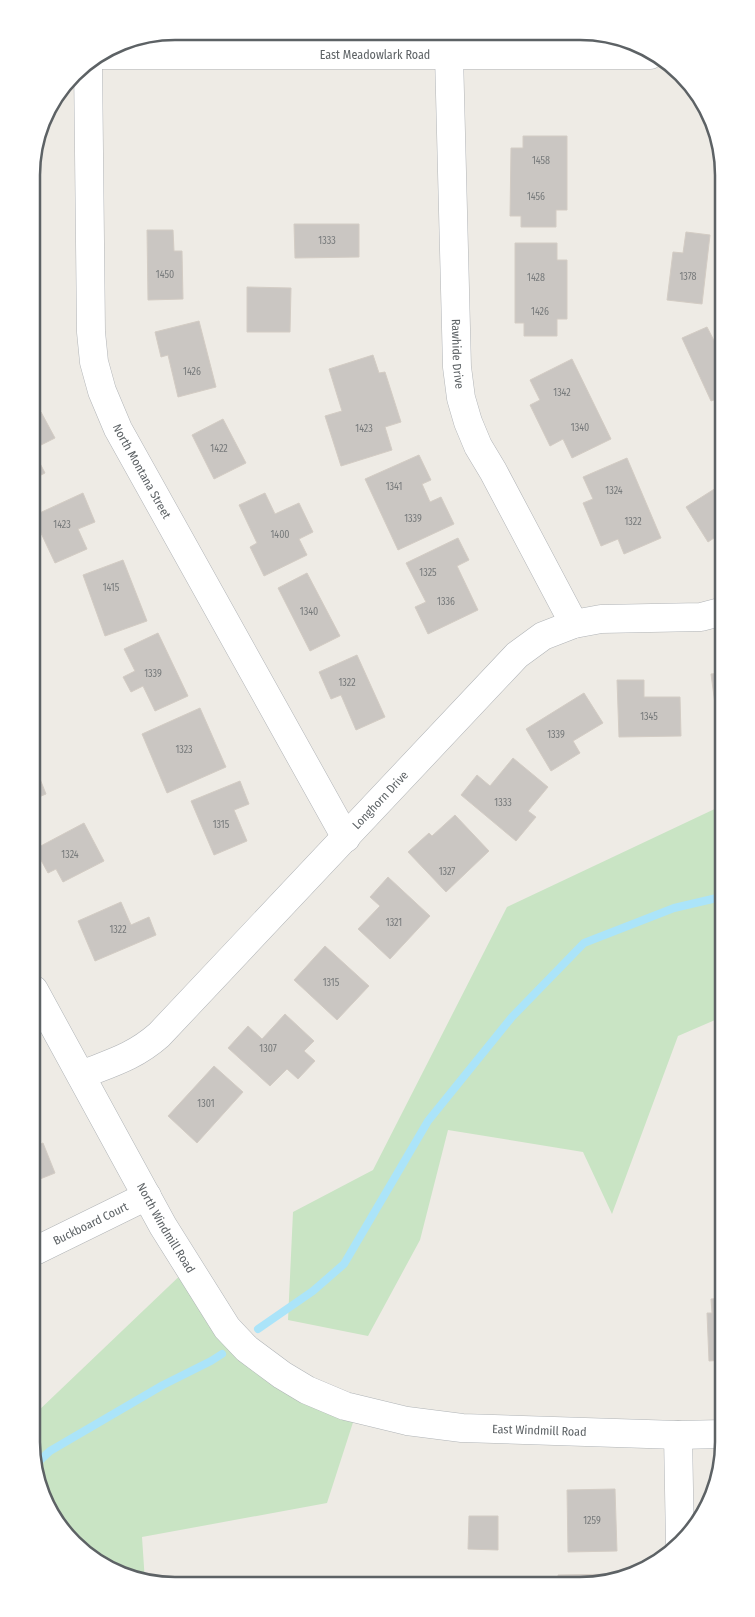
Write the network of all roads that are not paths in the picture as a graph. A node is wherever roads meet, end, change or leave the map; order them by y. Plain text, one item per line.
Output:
1 (449, 40) edge
2 (114, 54) edge
3 (641, 54) edge
4 (88, 72) edge
5 (715, 613) edge
6 (574, 624) junction
7 (346, 838) junction
8 (40, 1001) edge
9 (81, 1075) junction
10 (147, 1196) junction
11 (40, 1249) edge
12 (357, 1410) joint
13 (715, 1434) edge
14 (678, 1435) junction
15 (680, 1532) edge

1 - 2 street, East Meadowlark Road
1 - 3 street, East Meadowlark Road
1 - 6 street, Rawhide Drive
4 - 7 street, North Montana Street
5 - 6 street, Longhorn Drive
6 - 7 street, Longhorn Drive
7 - 9 street, Longhorn Drive
8 - 9 street, North Windmill Road
9 - 10 street, North Windmill Road
10 - 11 street, Buckboard Court
10 - 12 street, North Windmill Road
12 - 14 street, East Windmill Road
13 - 14 street, East Windmill Road
14 - 15 street

